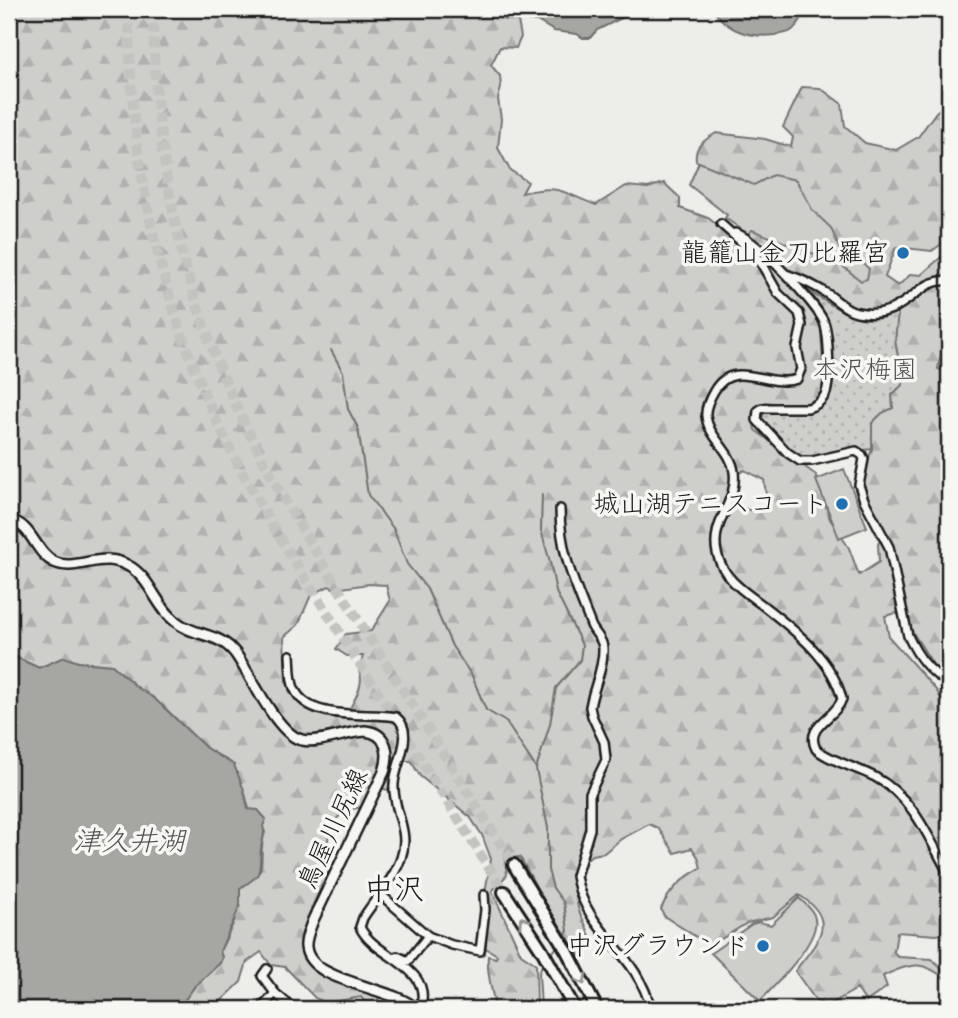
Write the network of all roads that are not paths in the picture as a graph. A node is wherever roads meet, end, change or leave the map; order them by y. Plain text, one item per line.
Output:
1 (721, 225) dead end
2 (733, 233) junction
3 (785, 274) junction
4 (949, 281) edge
5 (560, 509) dead end
6 (9, 520) edge
7 (290, 655) dead end
8 (949, 683) edge
9 (514, 865) tunnel mouth
10 (949, 874) edge
11 (504, 892) tunnel mouth
12 (379, 893) junction
13 (484, 895) dead end
14 (475, 912) dead end
15 (485, 915) junction
16 (428, 936) junction
17 (389, 956) junction
18 (267, 969) dead end
19 (275, 993) junction
20 (261, 1009) edge
21 (294, 1009) edge
22 (418, 1009) edge
23 (575, 1009) edge
24 (597, 1009) edge
25 (651, 1009) edge

1 - 2 street
2 - 3 street
2 - 10 street
3 - 4 street
3 - 8 street
5 - 25 street
6 - 22 main road, 鳥屋川尻線
7 - 12 street
9 -> 24 highway
23 -> 11 highway
12 - 16 street
12 - 17 street
13 - 15 street
14 - 15 street
15 - 16 street
16 - 17 street
17 - 22 street
18 - 19 street
19 - 20 street
19 - 21 street

